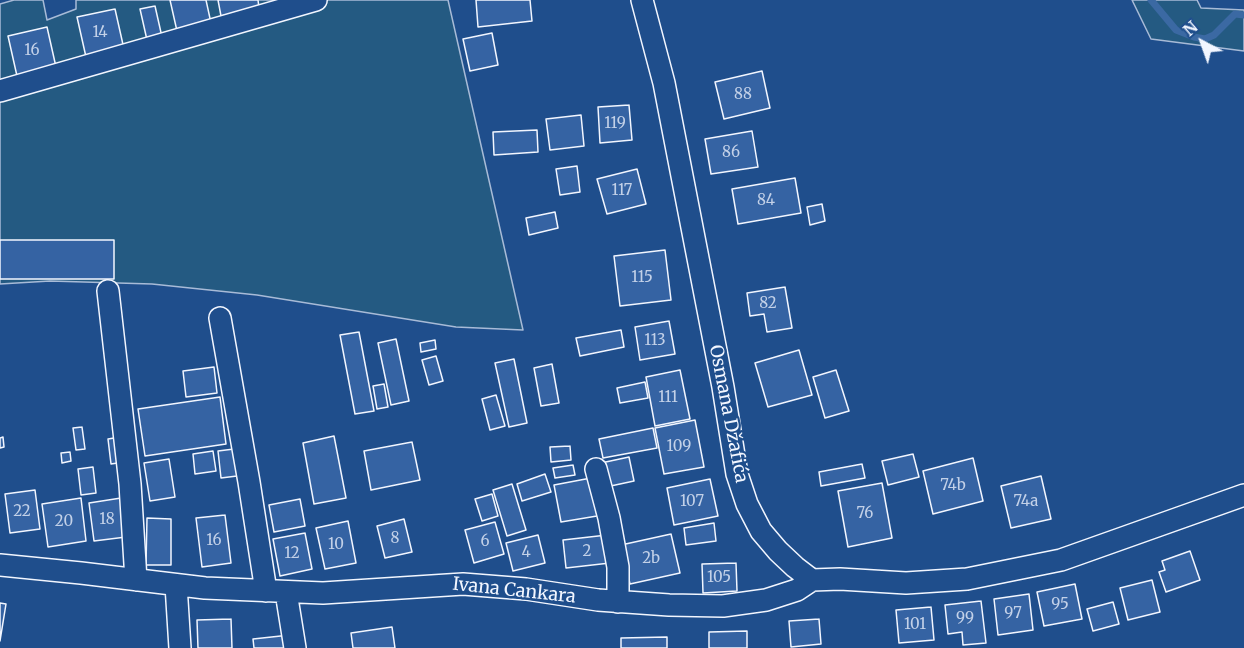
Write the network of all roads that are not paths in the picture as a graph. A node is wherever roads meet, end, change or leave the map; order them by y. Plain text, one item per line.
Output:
1 (316, 0) edge
2 (642, 0) edge
3 (263, 7) edge
4 (0, 91) edge
5 (108, 291) dead end
6 (220, 318) dead end
7 (596, 469) dead end
8 (1244, 495) edge
9 (0, 565) edge
10 (136, 580) junction
11 (812, 580) junction
12 (176, 585) junction
13 (276, 592) junction
14 (618, 602) junction
15 (180, 648) edge
16 (295, 648) edge

1 - 3 street
2 - 11 street, Osmana Džafića
3 - 4 street
5 - 10 street
6 - 13 street
7 - 14 street
8 - 11 street
9 - 10 street, Ivana Cankara
10 - 12 street, Ivana Cankara
11 - 14 street, Ivana Cankara
12 - 13 street, Ivana Cankara
12 - 15 street
13 - 14 street, Ivana Cankara
13 - 16 street

